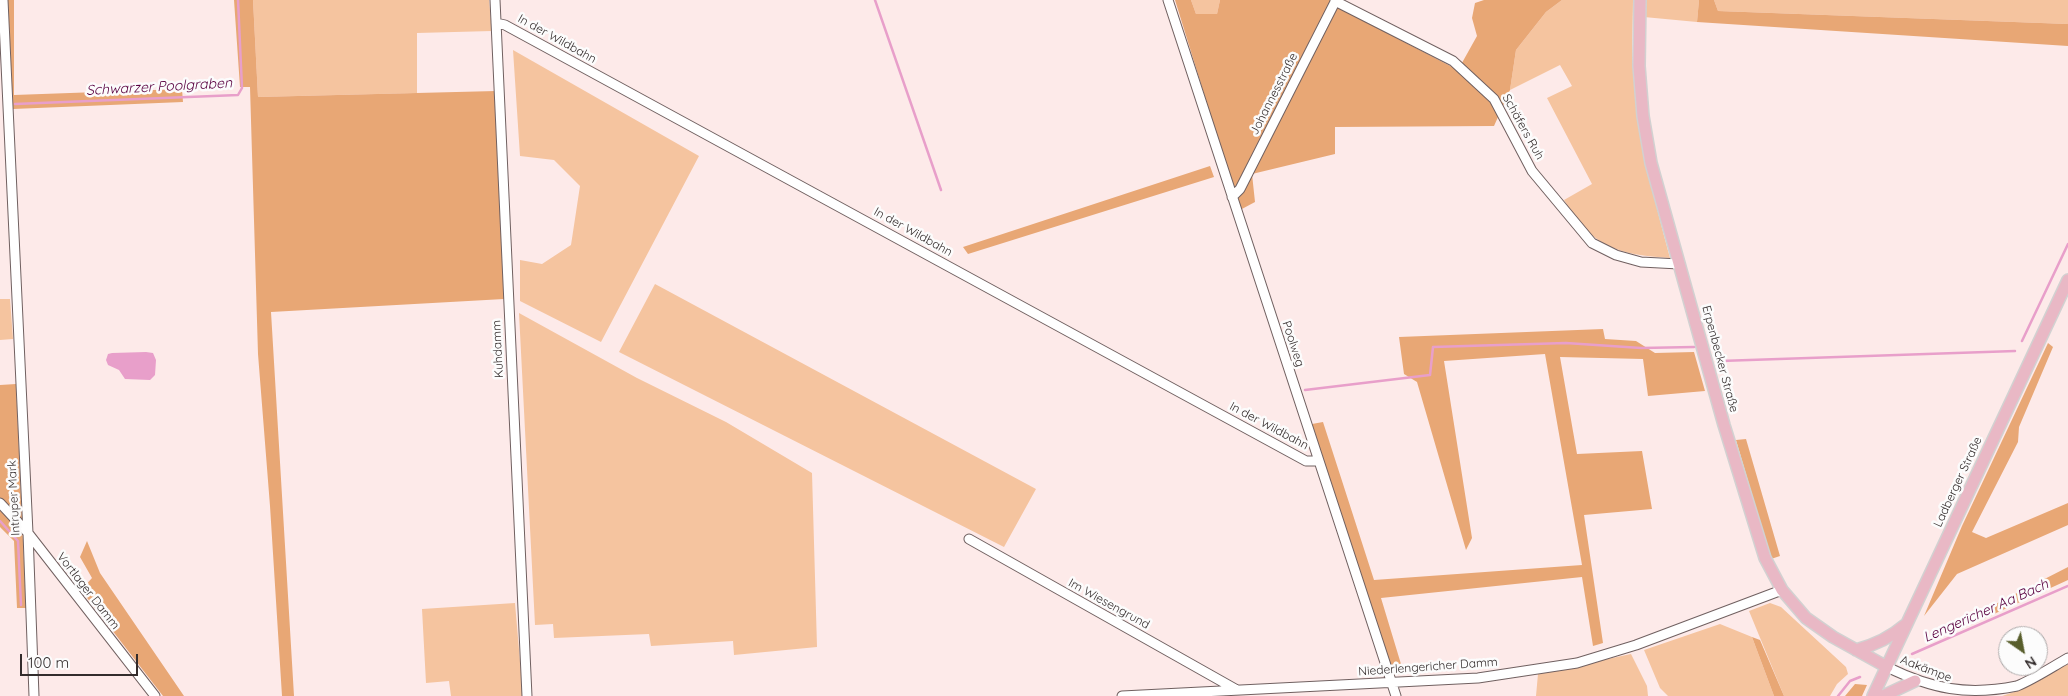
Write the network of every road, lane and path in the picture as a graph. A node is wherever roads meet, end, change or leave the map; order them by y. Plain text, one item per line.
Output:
1 (3, 0) edge
2 (495, 0) edge
3 (1168, 0) edge
4 (1640, 0) edge
5 (1335, 1) edge
6 (496, 23) junction
7 (1232, 197) junction
8 (1679, 264) junction
9 (2068, 280) edge
10 (1318, 462) junction
11 (0, 503) edge
12 (28, 533) junction
13 (969, 539) dead end
14 (1782, 590) junction
15 (1909, 622) junction
16 (1856, 650) junction
17 (2068, 658) edge
18 (1887, 667) junction
19 (1915, 681) junction
20 (1392, 684) junction
21 (1237, 690) junction
22 (1950, 694) edge
23 (34, 696) edge
24 (154, 696) edge
25 (527, 696) edge
26 (1122, 696) edge
27 (1396, 696) edge
28 (1873, 696) edge
29 (1884, 696) edge

1 - 12 street, Intruper Mark
2 - 6 street, Kuhdamm
3 - 7 street, Poolweg
4 - 8 main road, Erpenbecker Straße
5 - 7 street, Johannesstraße
5 - 8 street, Schäfers Ruh
6 - 10 street, In der Wildbahn
6 - 25 street, Kuhdamm
7 - 10 street, Poolweg
8 - 14 main road, Erpenbecker Straße
9 - 15 main road, Ladberger Straße
10 - 20 street, Poolweg
11 - 12 street, Vortlager Damm
12 - 23 street, Intruper Mark
12 - 24 street, Vortlager Damm
13 - 21 street, Im Wiesengrund
14 - 16 main road, Erpenbecker Straße
14 - 20 street, Niederlengericher Damm
15 - 16 main road
15 - 18 main road, Ladberger Straße
16 - 18 main road, Erpenbecker Straße
17 - 22 street, Aakämpe
18 - 19 street, Aakämpe
18 - 28 main road, Ladberger Straße
19 - 22 street, Aakämpe
19 - 29 main road
20 - 21 street, Niederlengericher Damm
20 - 27 street, Poolweg
21 - 26 street, Niederlengericher Damm

